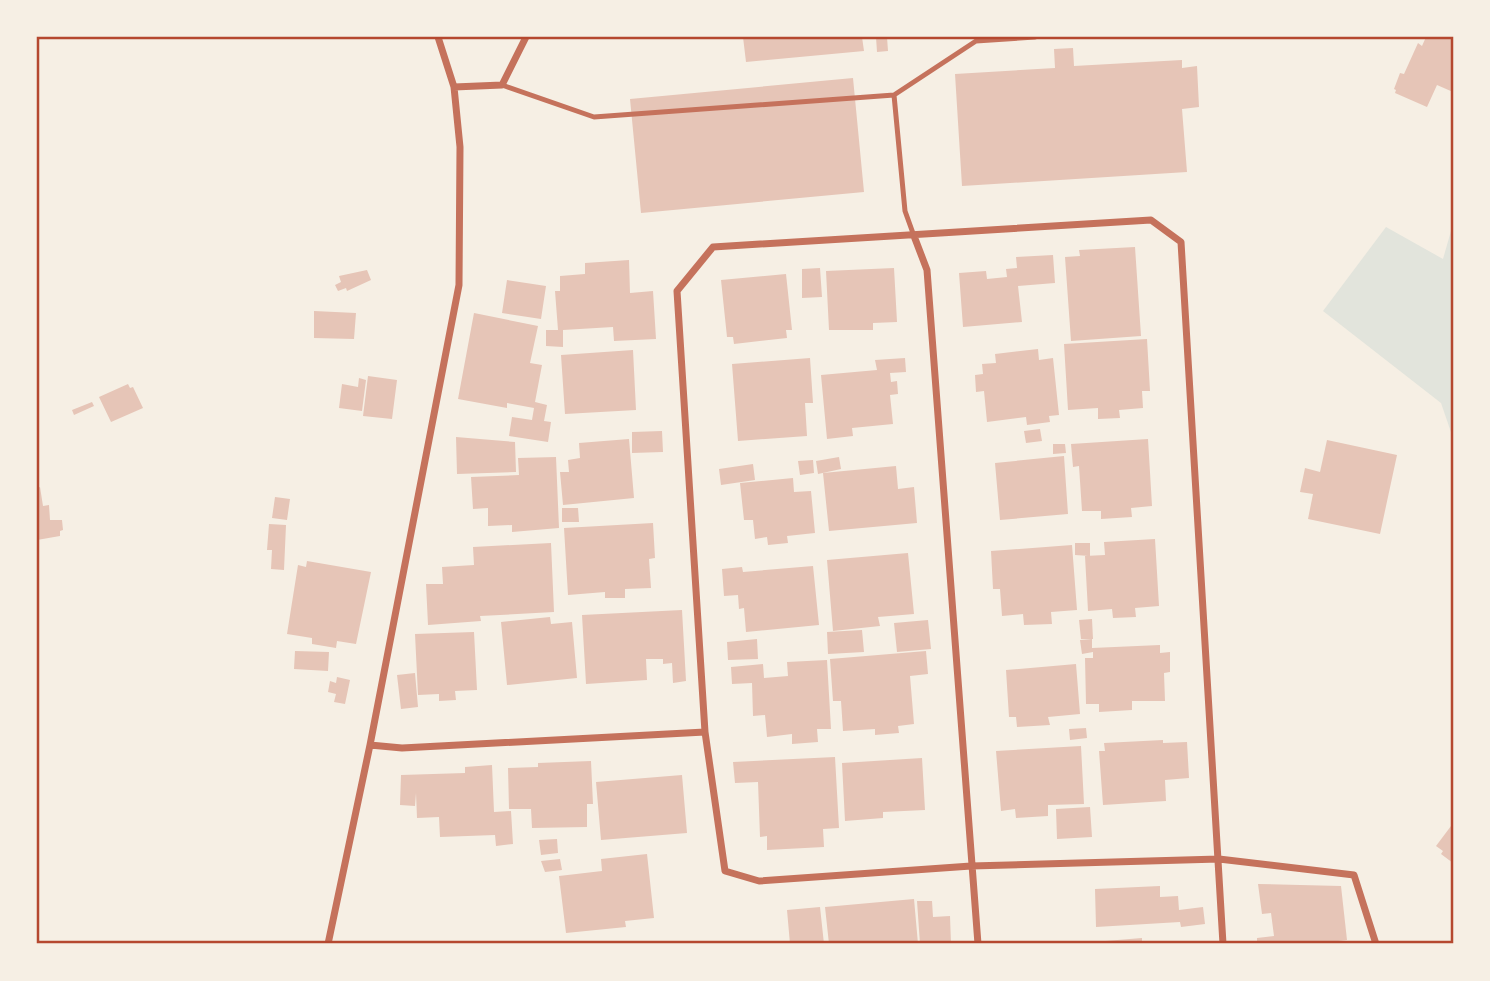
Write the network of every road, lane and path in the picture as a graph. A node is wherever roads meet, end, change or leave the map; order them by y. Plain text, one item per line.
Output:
1 (438, 37) edge
2 (526, 37) edge
3 (1035, 37) edge
4 (502, 85) junction
5 (454, 88) junction
6 (894, 95) junction
7 (914, 236) junction
8 (705, 732) junction
9 (370, 745) junction
10 (1219, 859) junction
11 (971, 866) junction
12 (328, 944) edge
13 (978, 944) edge
14 (1223, 944) edge
15 (1376, 944) edge

1 - 5 street
2 - 4 street
3 - 6 lane
4 - 5 street
4 - 6 lane
5 - 9 street
6 - 7 lane
7 - 8 street
7 - 10 street
7 - 11 street
8 - 9 street
8 - 11 street
9 - 12 street
10 - 11 street
10 - 14 street
10 - 15 street
11 - 13 street

